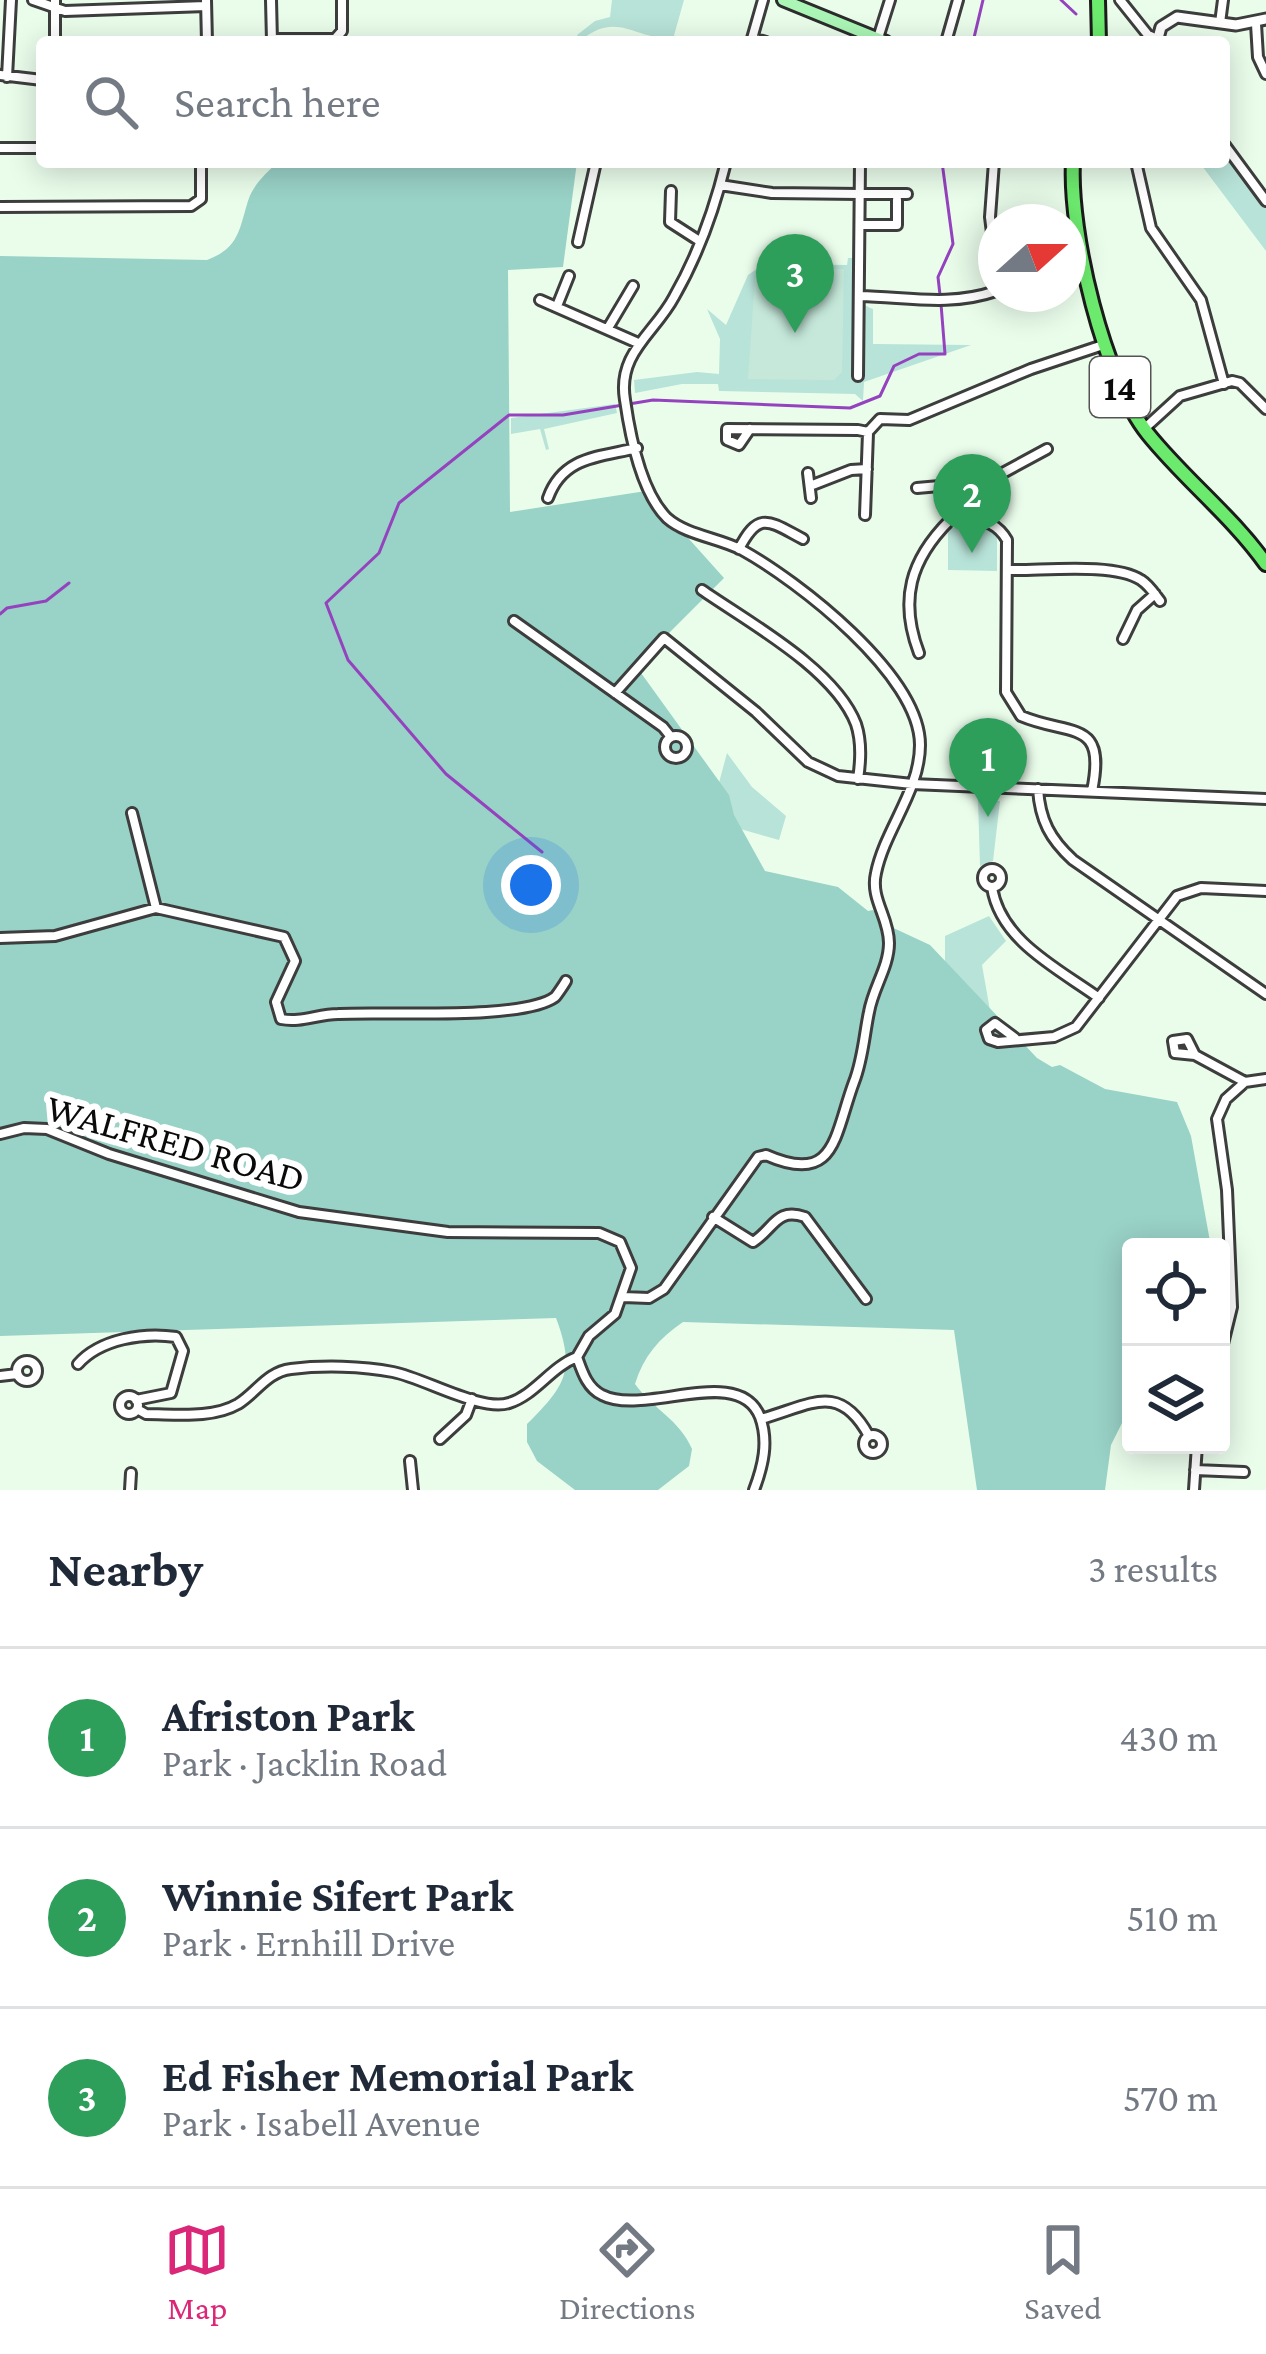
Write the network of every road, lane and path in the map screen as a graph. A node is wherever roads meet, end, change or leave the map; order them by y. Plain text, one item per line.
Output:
1 (11, 0) edge
2 (33, 0) edge
3 (272, 0) edge
4 (342, 0) edge
5 (764, 0) edge
6 (783, 0) edge
7 (890, 0) edge
8 (958, 0) edge
9 (1098, 0) edge
10 (1120, 0) edge
11 (1222, 0) edge
12 (206, 3) edge
13 (55, 5) edge
14 (1261, 21) edge
15 (1220, 23) junction
16 (55, 36) edge
17 (207, 36) edge
18 (272, 36) edge
19 (338, 36) edge
20 (753, 36) edge
21 (868, 36) edge
22 (876, 36) edge
23 (948, 36) edge
24 (1099, 36) edge
25 (1150, 36) edge
26 (1158, 36) edge
27 (1266, 74) edge
28 (4, 76) edge
29 (36, 79) edge
30 (0, 148) edge
31 (36, 148) edge
32 (1230, 152) edge
33 (201, 168) edge
34 (595, 168) edge
35 (724, 168) edge
36 (860, 168) edge
37 (994, 168) edge
38 (1073, 168) edge
39 (1137, 168) edge
40 (720, 185) junction
41 (671, 191) dead end
42 (860, 194) junction
43 (907, 194) dead end
44 (897, 200) dead end
45 (1266, 201) edge
46 (991, 204) edge
47 (0, 207) edge
48 (860, 225) junction
49 (698, 240) junction
50 (578, 242) dead end
51 (569, 276) dead end
52 (632, 286) dead end
53 (860, 296) junction
54 (978, 297) edge
55 (540, 300) dead end
56 (557, 306) junction
57 (608, 328) junction
58 (638, 343) junction
59 (1106, 344) junction
60 (859, 376) dead end
61 (1224, 383) junction
62 (1266, 409) edge
63 (750, 429) dead end
64 (1144, 429) junction
65 (868, 432) junction
66 (637, 448) junction
67 (1047, 449) dead end
68 (867, 469) junction
69 (808, 473) dead end
70 (810, 486) junction
71 (917, 488) dead end
72 (964, 494) junction
73 (548, 498) dead end
74 (811, 498) dead end
75 (866, 515) dead end
76 (964, 518) junction
77 (803, 539) dead end
78 (739, 549) junction
79 (1266, 564) edge
80 (1007, 571) junction
81 (702, 590) dead end
82 (514, 621) dead end
83 (1124, 639) dead end
84 (919, 653) dead end
85 (615, 693) junction
86 (671, 737) dead end
87 (859, 779) junction
88 (912, 784) junction
89 (1038, 789) junction
90 (1091, 791) junction
91 (1266, 799) edge
92 (131, 813) dead end
93 (992, 887) dead end
94 (1266, 890) edge
95 (156, 908) junction
96 (1160, 918) junction
97 (0, 938) edge
98 (566, 981) dead end
99 (1266, 994) edge
100 (1099, 998) junction
101 (1015, 1038) dead end
102 (1195, 1054) dead end
103 (1266, 1079) edge
104 (1245, 1082) junction
105 (0, 1134) edge
106 (713, 1217) junction
107 (623, 1297) junction
108 (866, 1299) dead end
109 (1222, 1346) edge
110 (577, 1357) junction
111 (78, 1364) dead end
112 (17, 1374) dead end
113 (0, 1376) edge
114 (472, 1399) junction
115 (761, 1419) junction
116 (869, 1436) dead end
117 (440, 1439) dead end
118 (1196, 1454) edge
119 (410, 1460) dead end
120 (1195, 1470) junction
121 (131, 1472) dead end
122 (1244, 1472) dead end
123 (130, 1490) edge
124 (413, 1490) edge
125 (754, 1490) edge
126 (1194, 1490) edge

1 - 28 street
2 - 13 street
3 - 18 street
4 - 19 street
5 - 20 street
6 - 21 main road
7 - 22 street
8 - 23 street
9 - 24 main road
10 - 25 street
11 - 15 street
12 - 13 street
12 - 17 street
13 - 16 street
14 - 15 street
14 - 27 street
15 - 26 street
28 - 29 street
30 - 31 street
32 - 45 street
33 - 47 street
34 - 50 street
35 - 40 street
36 - 42 street
37 - 46 street
38 - 59 main road, 14
39 - 61 street
40 - 42 street
40 - 49 street
41 - 49 street
42 - 43 street
42 - 48 street
44 - 48 street
48 - 53 street
49 - 58 street
51 - 56 street
52 - 57 street
53 - 54 street
53 - 60 street
55 - 56 street
56 - 57 street
57 - 58 street
58 - 66 street
59 - 64 main road, 14
59 - 65 street
61 - 62 street
61 - 64 street
63 - 65 street
64 - 79 main road, 14
65 - 68 street
66 - 73 street
66 - 78 street
67 - 72 street
68 - 70 street
68 - 75 street
69 - 70 street
70 - 74 street
71 - 72 street
72 - 76 street
76 - 80 street
76 - 84 street
77 - 78 street
78 - 88 street
80 - 83 street
80 - 90 street
81 - 87 street
82 - 85 street
85 - 86 street
85 - 87 street
87 - 88 street
88 - 89 street
88 - 106 street
89 - 90 street
89 - 96 street
90 - 91 street
92 - 95 street
93 - 100 street
94 - 96 street
95 - 97 street
95 - 98 street
96 - 99 street
96 - 100 street
100 - 101 street
102 - 104 street
103 - 104 street
104 - 109 street
105 - 107 street, WALFRED ROAD
106 - 107 street
106 - 108 street
107 - 110 street
110 - 114 street
110 - 115 street
111 - 114 street
112 - 113 street
114 - 117 street
115 - 116 street
115 - 125 street
118 - 120 street
119 - 124 street
120 - 122 street
120 - 126 street
121 - 123 street

